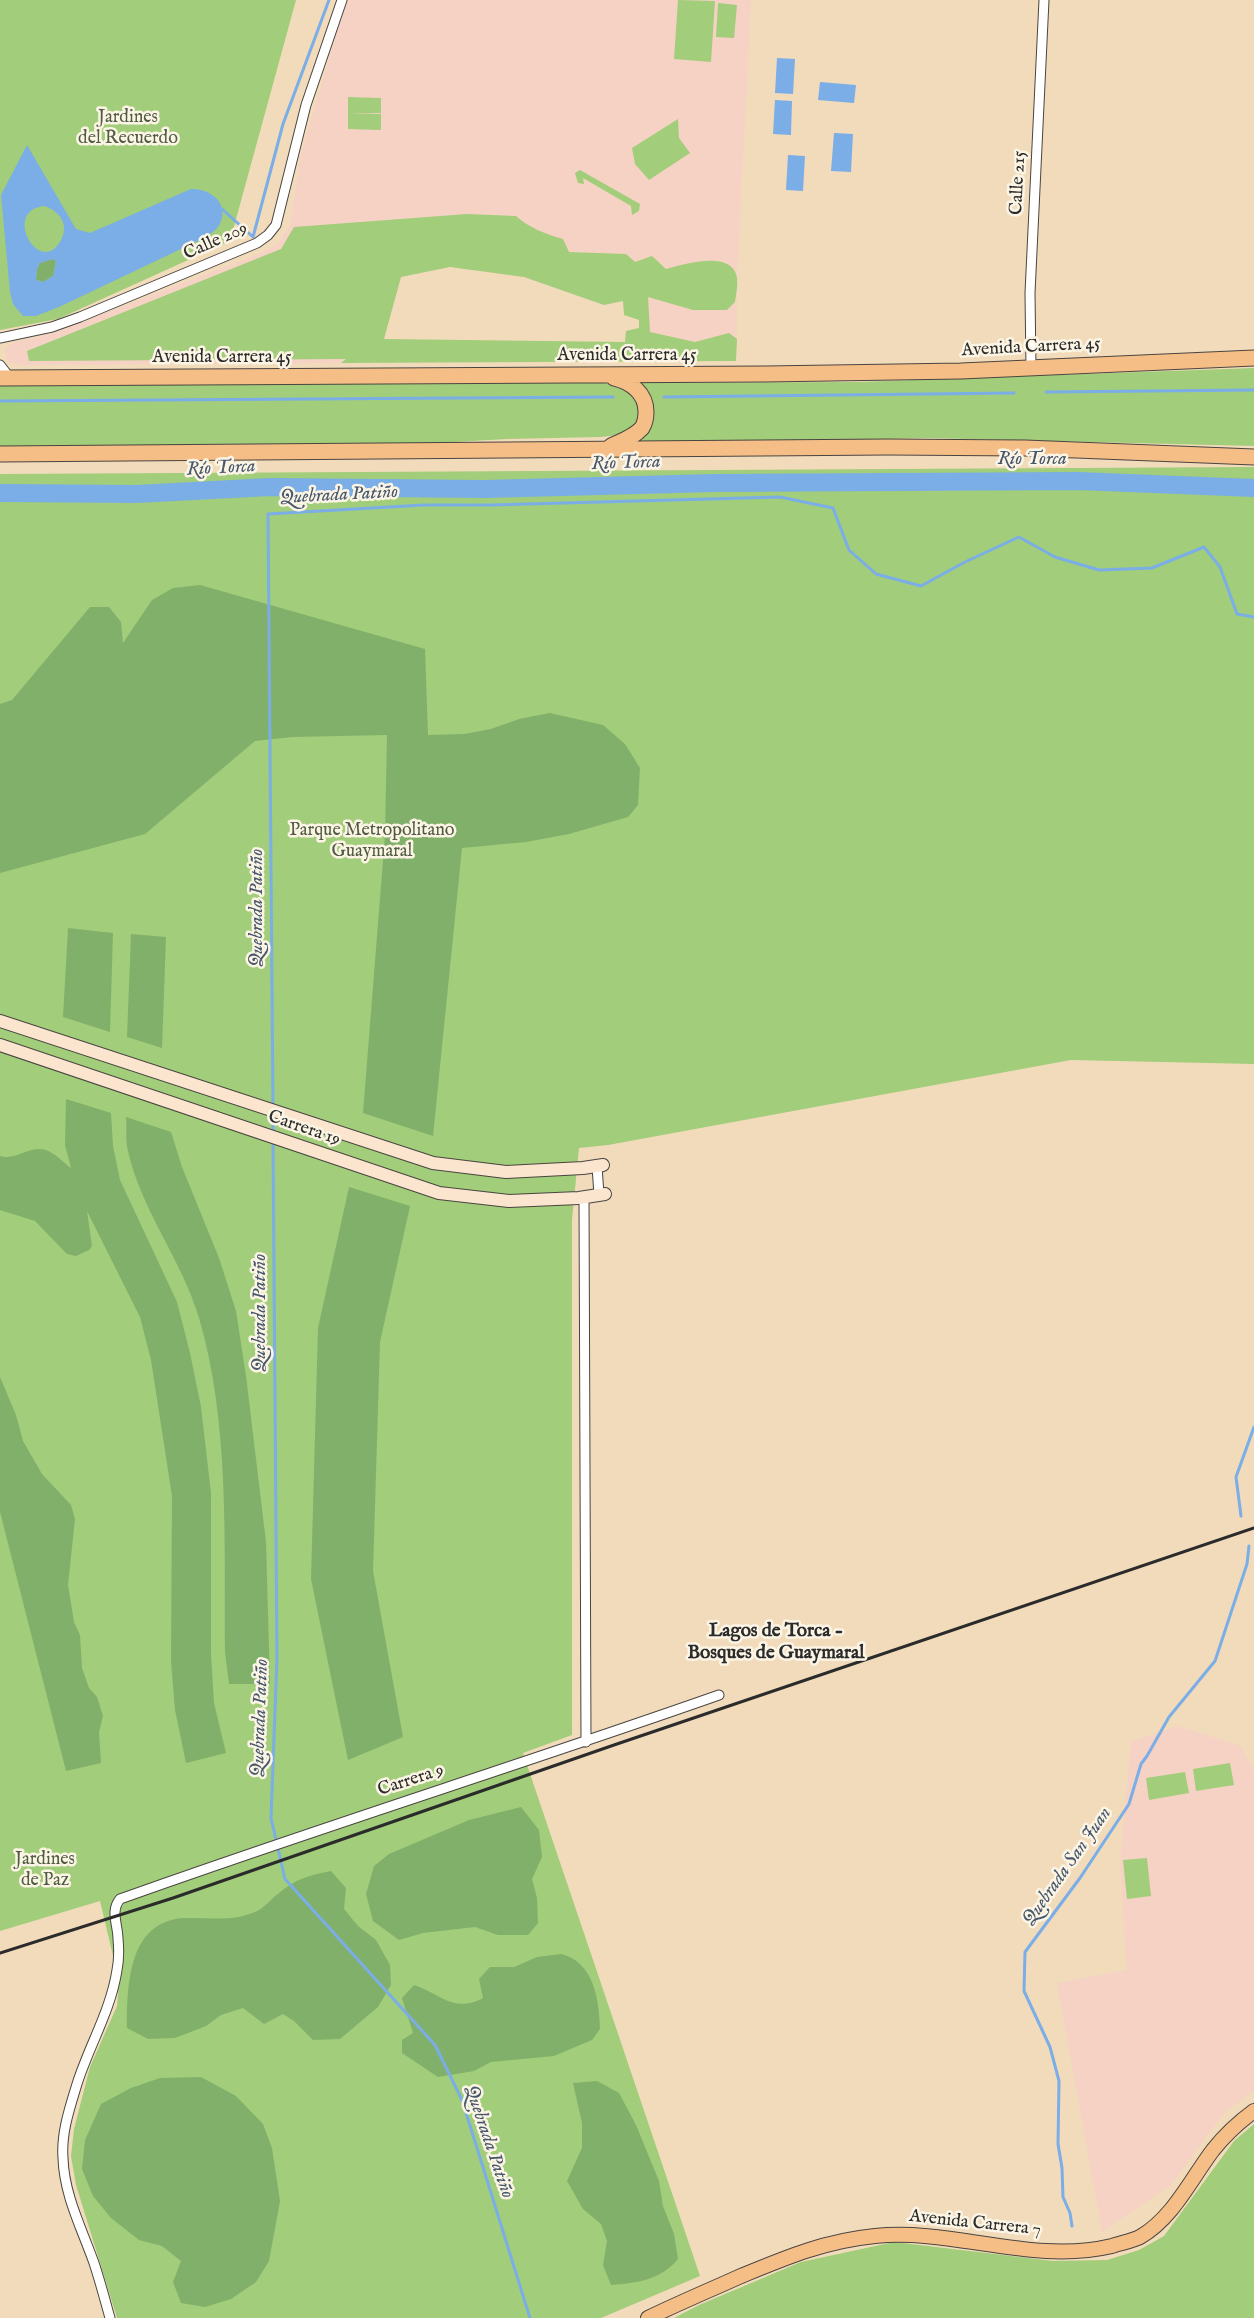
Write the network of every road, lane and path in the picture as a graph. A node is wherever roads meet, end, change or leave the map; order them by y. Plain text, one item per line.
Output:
1 (342, 0) edge
2 (1044, 0) edge
3 (0, 338) edge
4 (1254, 358) edge
5 (0, 365) edge
6 (1030, 368) junction
7 (603, 375) junction
8 (5, 378) edge
9 (605, 449) junction
10 (0, 454) edge
11 (1254, 457) edge
12 (0, 1021) edge
13 (0, 1045) edge
14 (600, 1166) joint
15 (602, 1194) joint
16 (584, 1197) junction
17 (719, 1695) dead end
18 (586, 1742) junction
19 (1254, 2111) edge
20 (110, 2318) edge
21 (648, 2318) edge

1 - 3 street, Calle 209
2 - 6 street, Calle 215
4 - 6 highway, Avenida Carrera 45
5 - 8 street
6 - 7 highway, Avenida Carrera 45
7 - 8 highway, Avenida Carrera 45
7 - 9 highway
9 - 10 highway
9 - 11 highway
12 - 14 main road, Carrera 19
13 - 16 main road, Carrera 19
14 - 15 street
15 - 16 main road, Carrera 19
16 - 18 street
17 - 18 street, Carrera 9
18 - 20 street, Carrera 9
19 - 21 main road, Avenida Carrera 7

